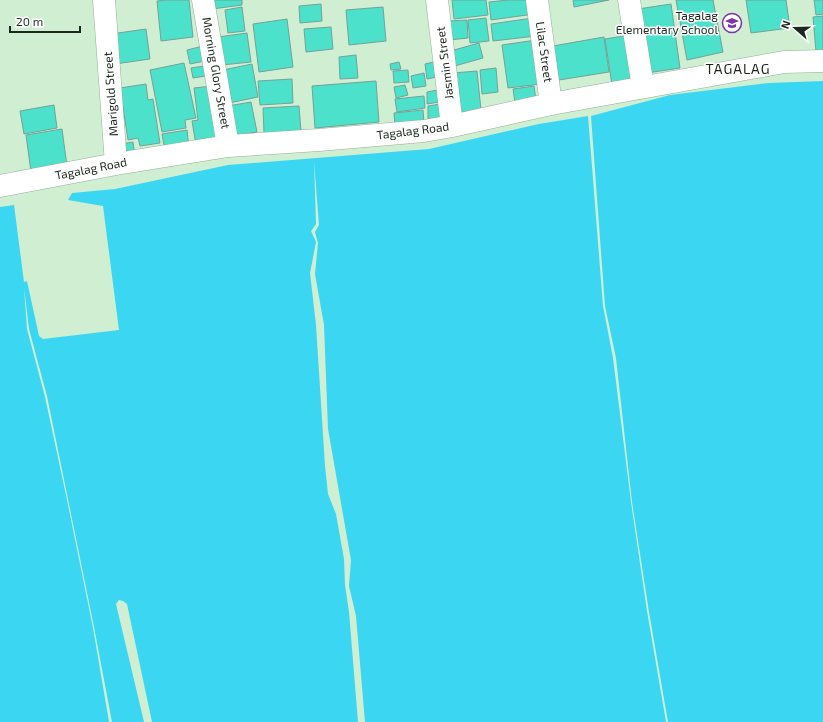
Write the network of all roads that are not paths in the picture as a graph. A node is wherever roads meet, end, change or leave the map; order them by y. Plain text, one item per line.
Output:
1 (104, 0) edge
2 (203, 0) edge
3 (438, 0) edge
4 (537, 0) edge
5 (629, 0) edge
6 (823, 61) edge
7 (643, 87) junction
8 (551, 104) junction
9 (452, 126) junction
10 (228, 146) junction
11 (116, 164) junction
12 (0, 186) edge

1 - 11 street, Marigold Street
2 - 10 street, Morning Glory Street
3 - 9 street, Jasmin Street
4 - 8 street, Lilac Street
5 - 7 street
6 - 7 street, Tagalag Road
7 - 8 street, Tagalag Road
8 - 9 street, Tagalag Road
9 - 10 street, Tagalag Road
10 - 11 street, Tagalag Road
11 - 12 street, Tagalag Road

